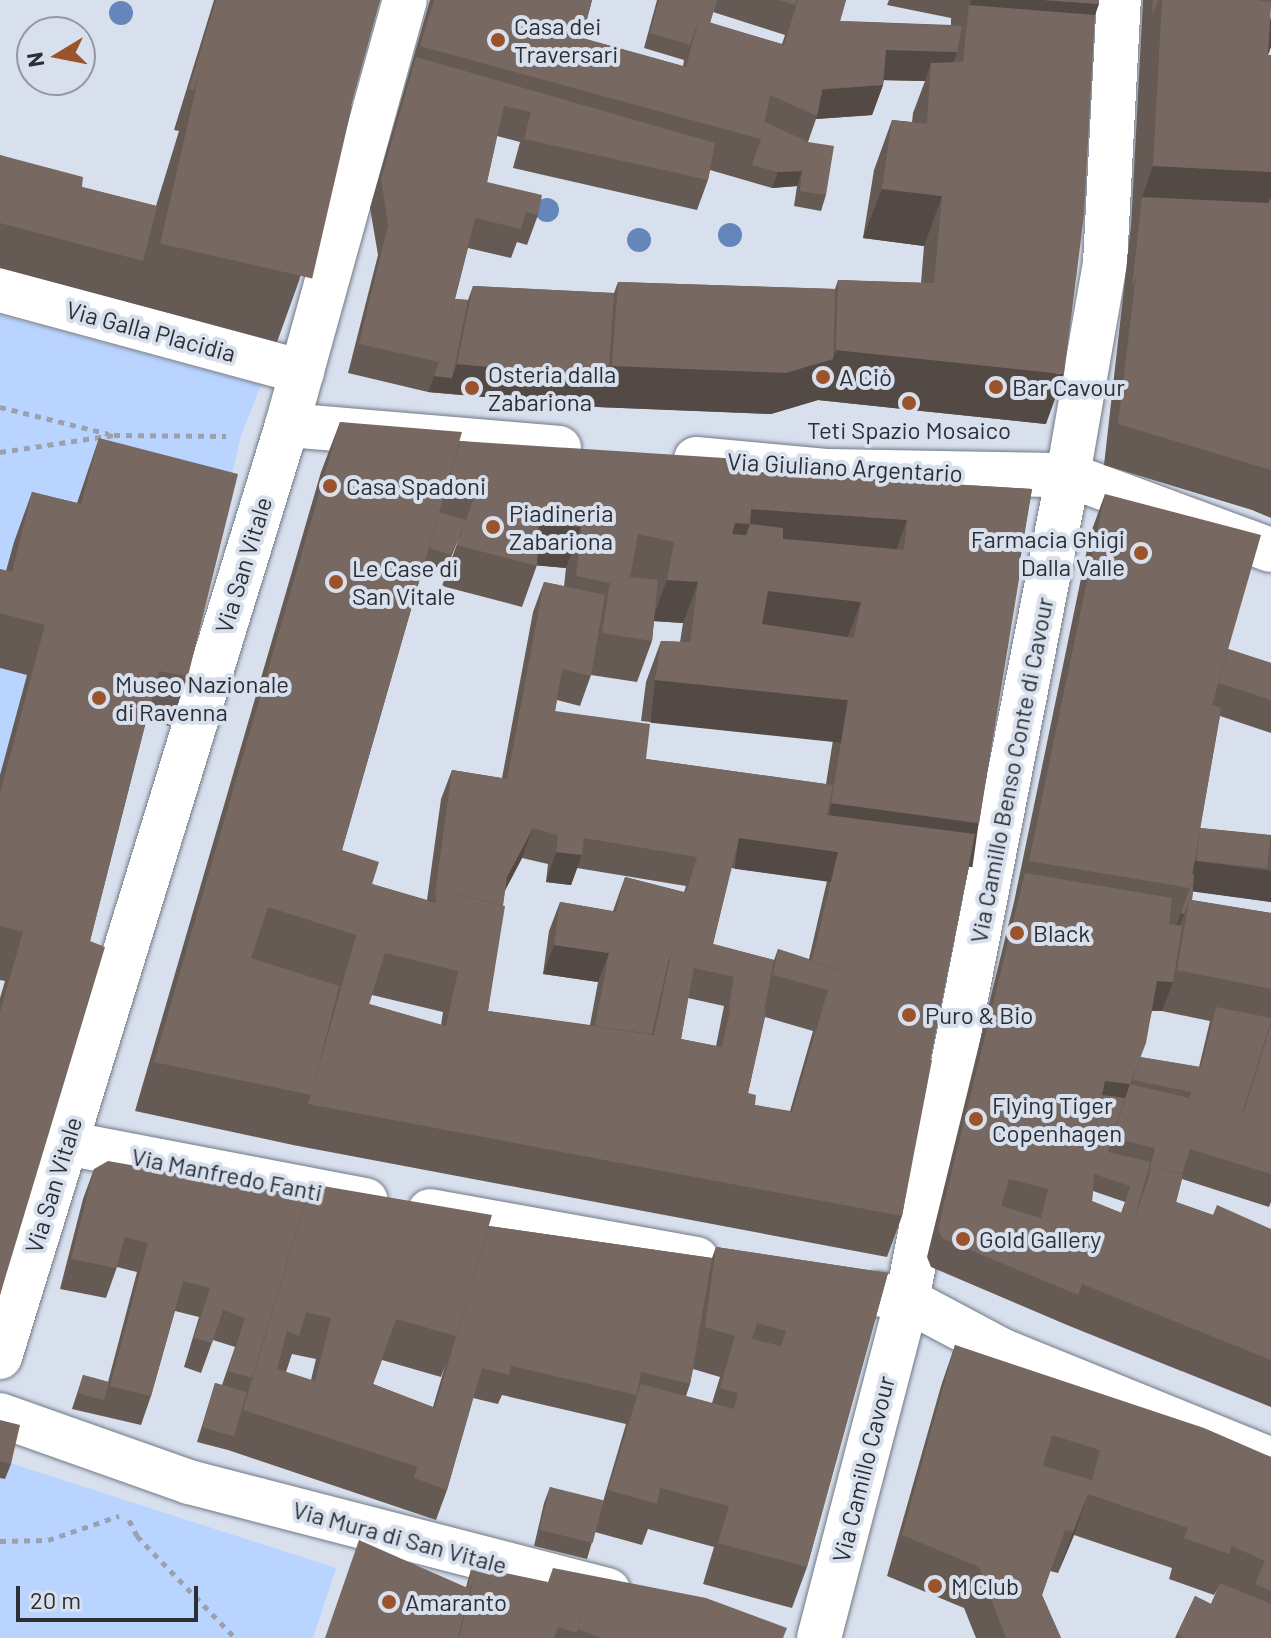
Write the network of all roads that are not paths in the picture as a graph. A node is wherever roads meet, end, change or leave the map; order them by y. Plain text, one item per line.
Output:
1 (405, 0) edge
2 (1119, 0) edge
3 (0, 290) edge
4 (302, 372) junction
5 (284, 433) junction
6 (605, 452) edge
7 (653, 456) edge
8 (1068, 475) junction
9 (1271, 550) edge
10 (66, 1143) junction
11 (739, 1267) edge
12 (831, 1285) edge
13 (907, 1300) junction
14 (0, 1357) edge
15 (0, 1415) edge
16 (1271, 1460) edge
17 (649, 1600) edge
18 (803, 1636) edge

1 - 4 street, Via San Vitale
2 - 8 street, Via Camillo Benso Conte di Cavour
3 - 4 street, Via Galla Placidia
4 - 5 street, Via San Vitale
5 - 6 street
5 - 10 street, Via San Vitale
7 - 8 street, Via Giuliano Argentario
8 - 9 street, Via Giuliano Argentario
8 - 13 street, Via Camillo Benso Conte di Cavour
10 - 11 street, Via Manfredo Fanti
10 - 14 street, Via San Vitale
12 - 13 street
13 - 16 street
13 - 18 street, Via Camillo Cavour
15 - 17 street, Via Mura di San Vitale

